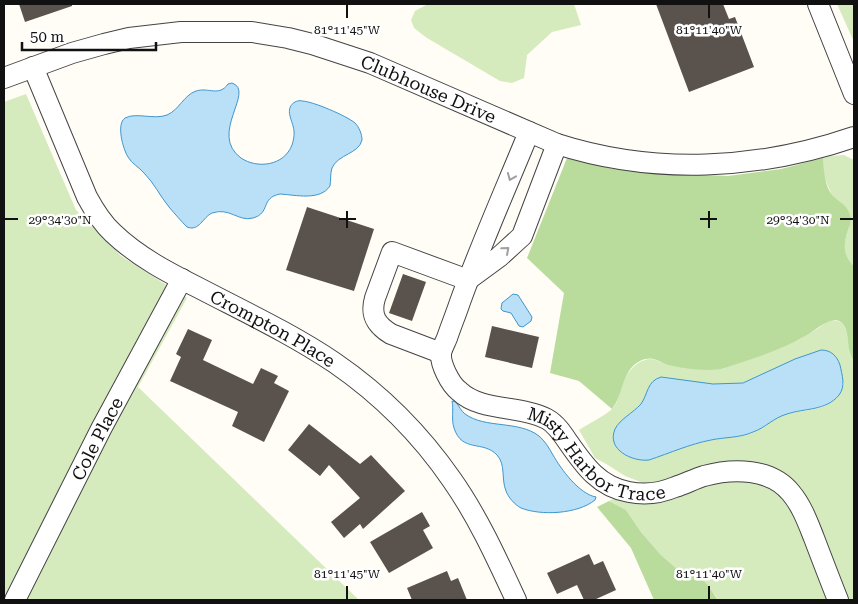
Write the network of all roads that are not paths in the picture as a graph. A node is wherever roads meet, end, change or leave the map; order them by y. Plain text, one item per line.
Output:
1 (818, 4) edge
2 (33, 67) junction
3 (4, 78) edge
4 (854, 94) edge
5 (529, 132) junction
6 (854, 137) edge
7 (557, 144) junction
8 (182, 279) junction
9 (468, 280) junction
10 (441, 353) junction
11 (15, 600) edge
12 (516, 600) edge
13 (838, 600) edge

1 - 4 street
2 - 3 street, Clubhouse Drive
2 - 5 street, Clubhouse Drive
2 - 8 street, Crompton Place
5 - 7 street, Clubhouse Drive
5 -> 9 street
6 - 7 street, Clubhouse Drive
9 -> 7 street
8 - 11 street, Cole Place
8 - 12 street, Crompton Place
9 - 10 street
9 - 10 street
10 - 13 street, Misty Harbor Trace

